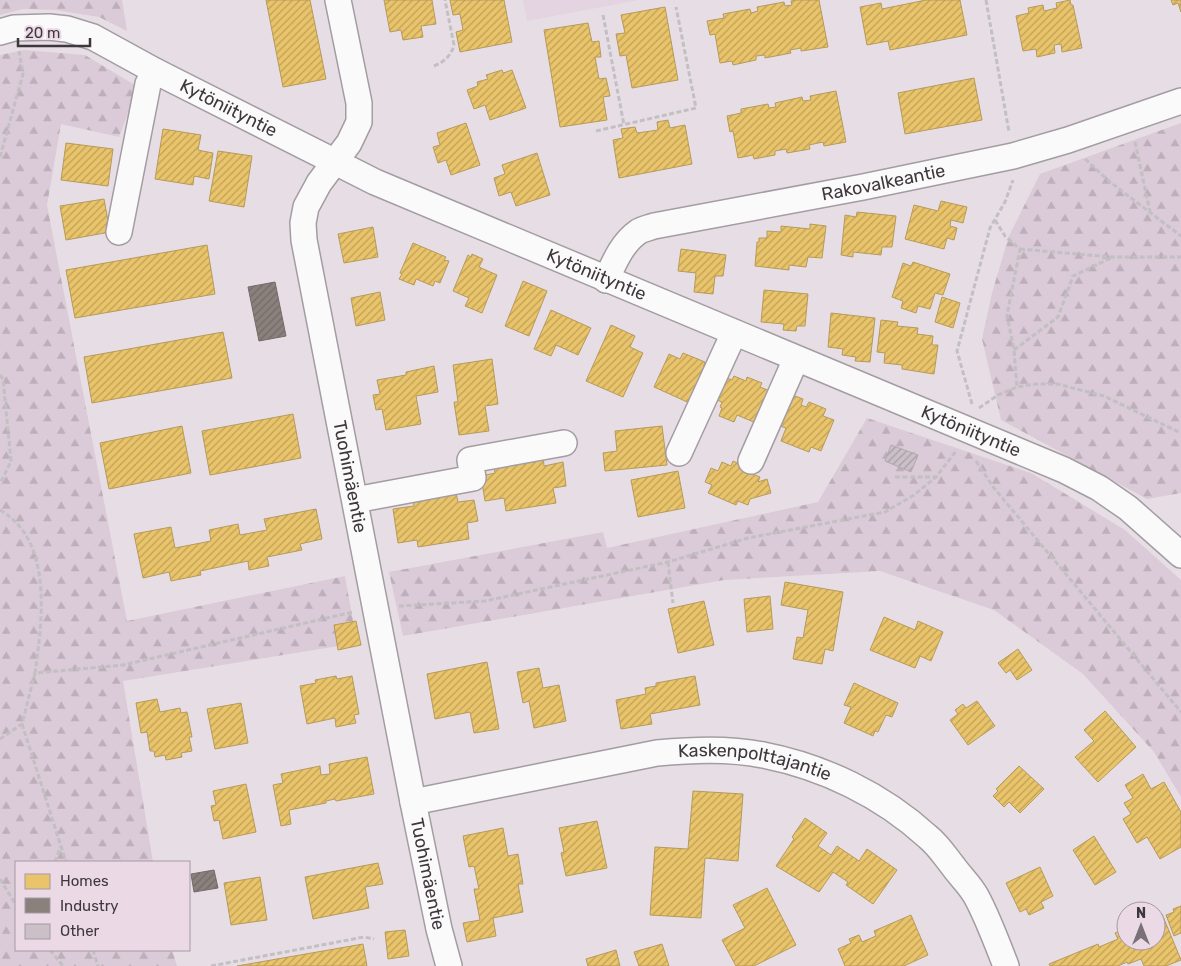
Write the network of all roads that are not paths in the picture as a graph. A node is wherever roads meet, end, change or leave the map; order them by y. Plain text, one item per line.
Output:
1 (338, 0) edge
2 (7, 30) edge
3 (155, 71) junction
4 (1181, 101) edge
5 (335, 162) junction
6 (119, 232) dead end
7 (606, 280) junction
8 (734, 333) junction
9 (796, 359) junction
10 (564, 443) dead end
11 (680, 453) dead end
12 (751, 462) dead end
13 (355, 500) junction
14 (1181, 555) edge
15 (413, 802) junction
16 (449, 966) edge
17 (1006, 966) edge

1 - 5 street, Tuohimäentie
2 - 3 street, Kytöniityntie
3 - 5 street, Kytöniityntie
3 - 6 street
4 - 7 street, Rakovalkeantie
5 - 7 street, Kytöniityntie
5 - 13 street, Tuohimäentie
7 - 8 street, Kytöniityntie
8 - 9 street, Kytöniityntie
8 - 11 street
9 - 12 street
9 - 14 street, Kytöniityntie
10 - 13 street
13 - 15 street, Tuohimäentie
15 - 16 street, Tuohimäentie
15 - 17 street, Kaskenpolttajantie

